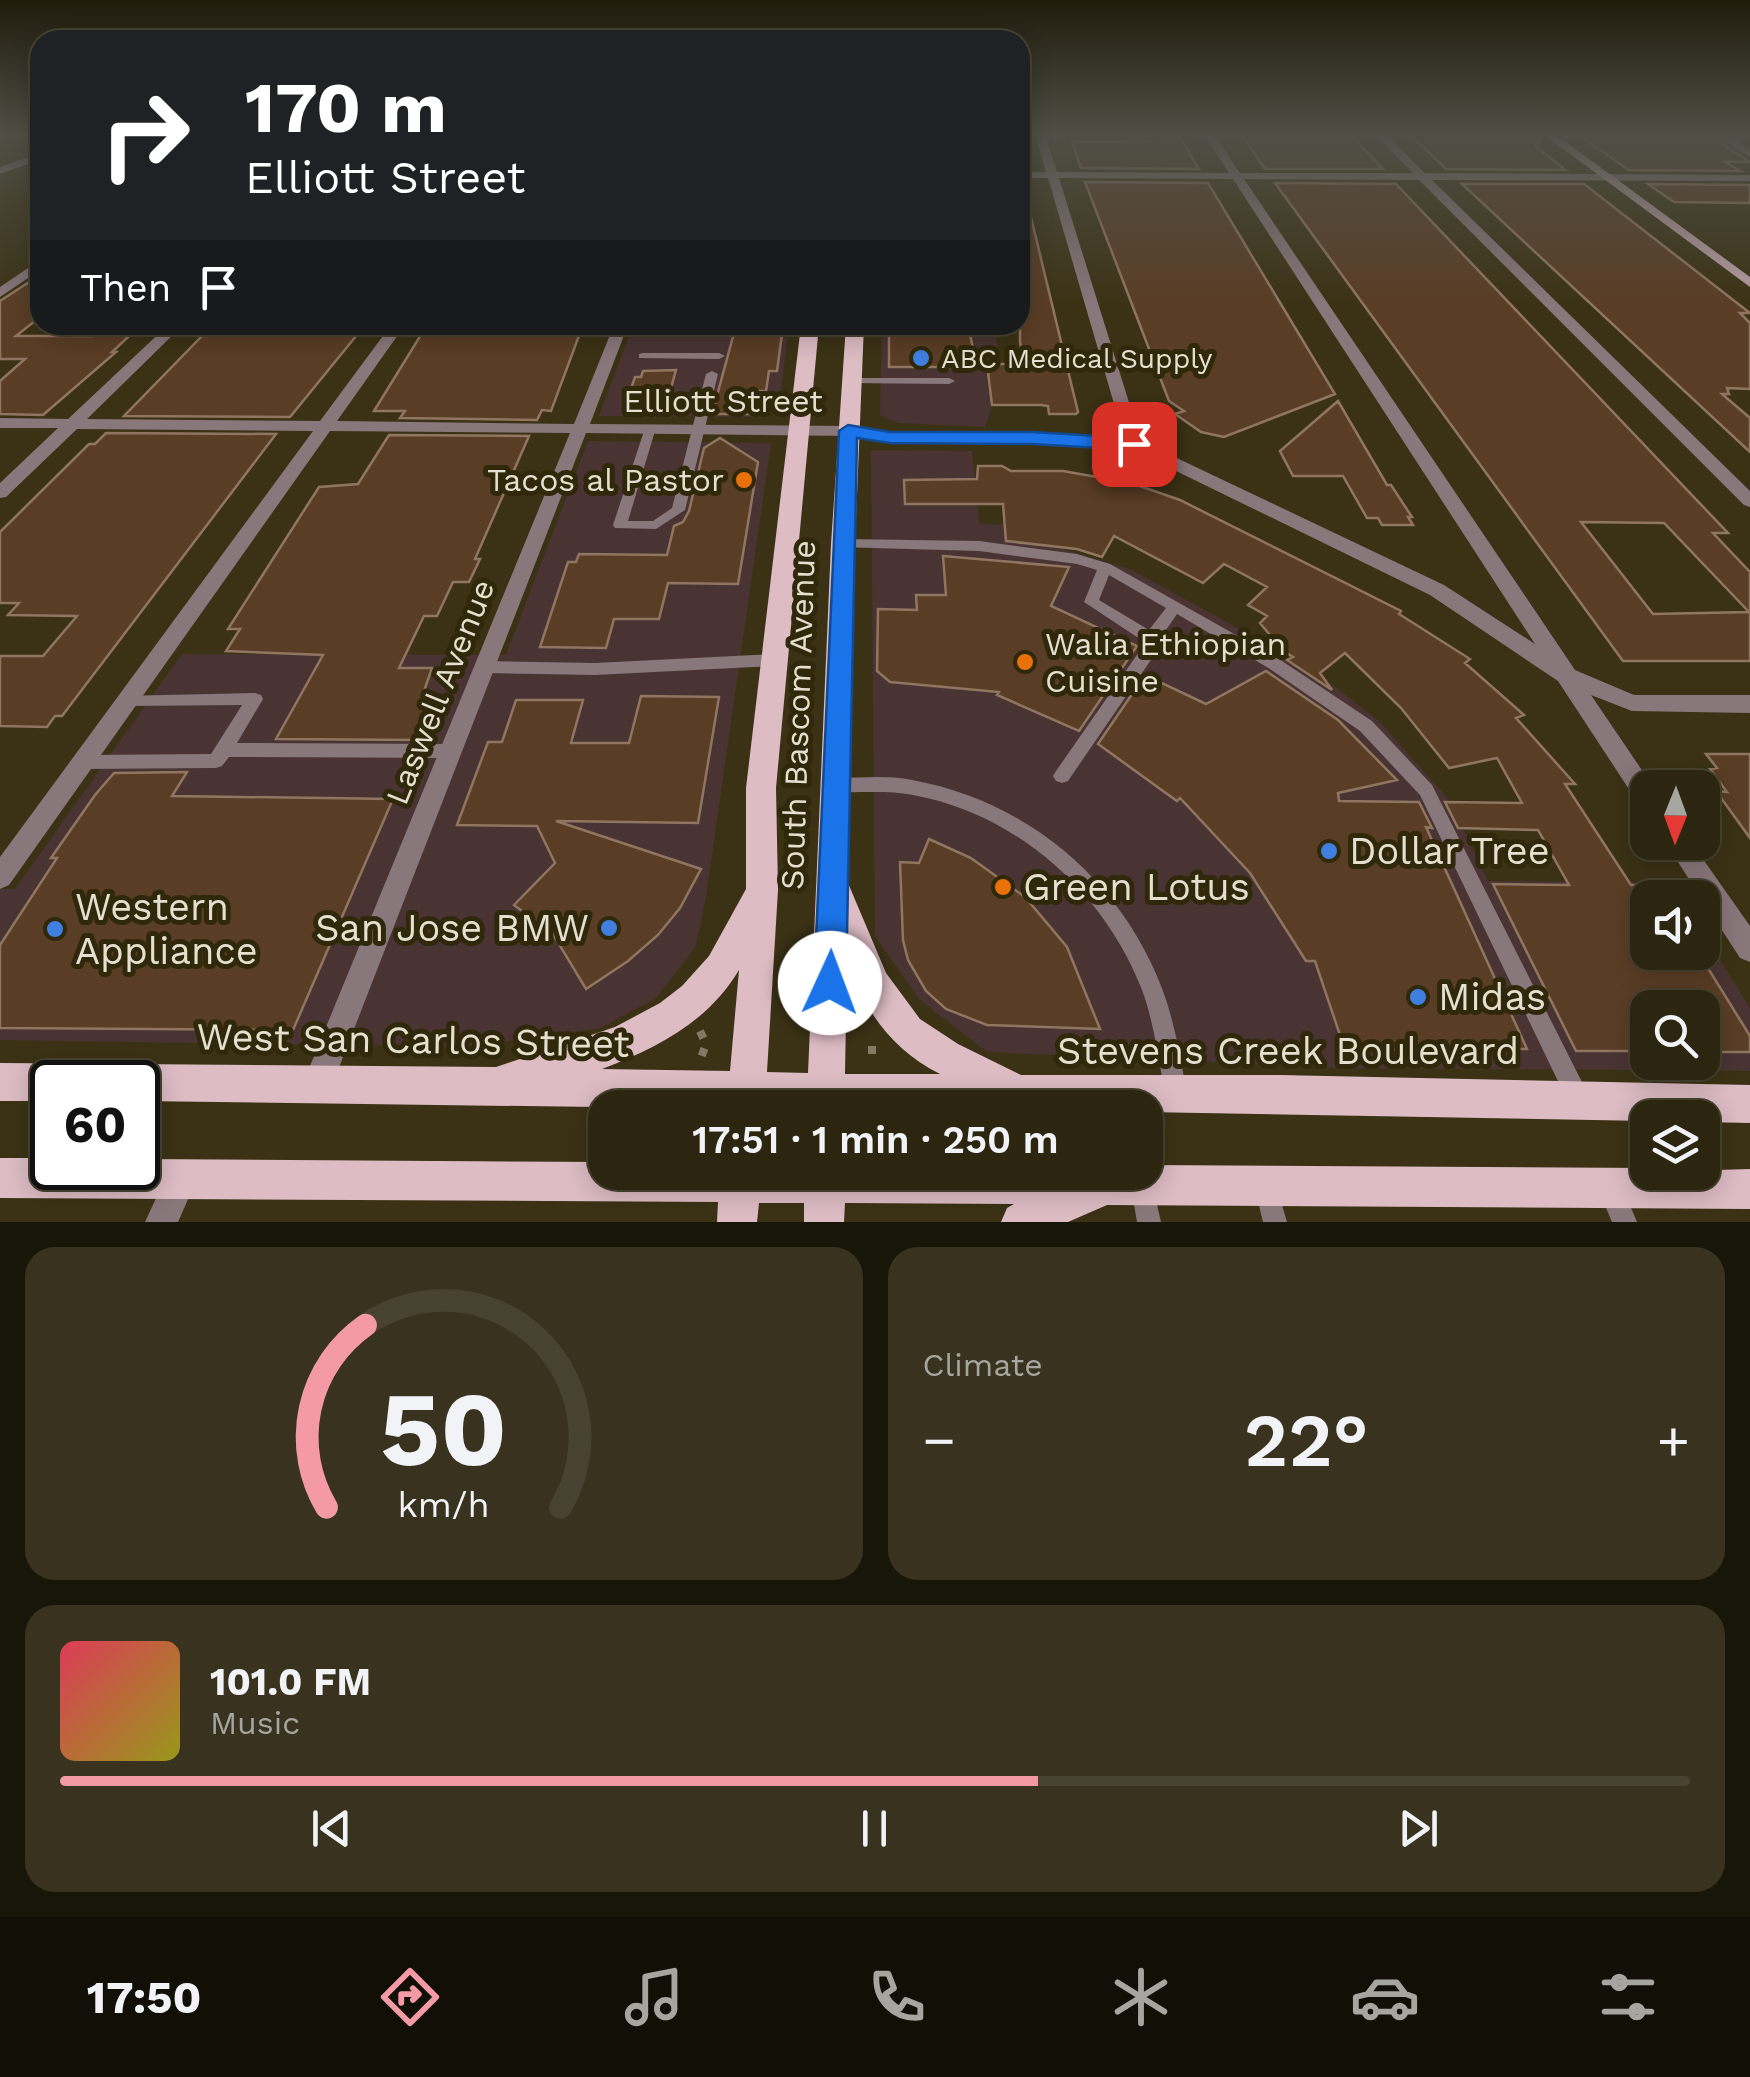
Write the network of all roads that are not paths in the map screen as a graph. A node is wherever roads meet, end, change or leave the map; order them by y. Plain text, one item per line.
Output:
1 (1057, 191) edge
2 (1247, 191) edge
3 (1436, 191) edge
4 (1625, 191) edge
5 (30, 271) edge
6 (1750, 283) edge
7 (0, 293) edge
8 (165, 335) edge
9 (391, 335) edge
10 (616, 335) edge
11 (687, 335) edge
12 (809, 335) edge
13 (854, 335) edge
14 (643, 356) dead end
15 (680, 356) junction
16 (720, 356) dead end
17 (712, 374) dead end
18 (852, 380) junction
19 (949, 381) dead end
20 (0, 423) edge
21 (72, 424) junction
22 (324, 426) junction
23 (580, 429) junction
24 (649, 431) junction
25 (696, 431) junction
26 (798, 431) junction
27 (848, 431) junction
28 (1134, 444) junction
29 (0, 492) edge
30 (1750, 502) edge
31 (843, 544) junction
32 (1105, 567) junction
33 (1174, 606) junction
34 (1151, 639) junction
35 (774, 660) junction
36 (485, 666) junction
37 (1567, 676) junction
38 (126, 700) junction
39 (1750, 704) edge
40 (224, 750) junction
41 (451, 751) junction
42 (82, 762) junction
43 (1630, 772) edge
44 (1062, 776) dead end
45 (836, 786) junction
46 (1689, 860) edge
47 (0, 876) edge
48 (833, 884) junction
49 (762, 890) junction
50 (1750, 949) edge
51 (0, 1082) edge
52 (318, 1083) junction
53 (486, 1086) junction
54 (748, 1090) edge
55 (825, 1090) edge
56 (1012, 1090) edge
57 (588, 1091) edge
58 (1163, 1094) edge
59 (1176, 1094) junction
60 (1579, 1099) junction
61 (1750, 1104) edge
62 (0, 1178) edge
63 (588, 1178) edge
64 (181, 1179) junction
65 (740, 1190) edge
66 (825, 1190) edge
67 (1025, 1190) edge
68 (1750, 1190) edge
69 (1133, 1197) edge
70 (1271, 1204) edge
71 (1617, 1204) edge
72 (161, 1222) edge
73 (737, 1222) edge
74 (824, 1222) edge
75 (1022, 1222) edge

1 - 28 street
2 - 37 street
3 - 30 street
4 - 6 street
5 - 7 street
8 - 21 street
9 - 22 street
10 - 23 street, Laswell Avenue
11 - 15 lane
12 - 26 main road, South Bascom Avenue
13 - 18 main road, South Bascom Avenue
14 - 15 lane
15 - 16 lane
17 - 25 lane
18 - 19 lane
18 - 27 main road, South Bascom Avenue
20 - 21 street, Elliott Street
21 - 22 street, Elliott Street
21 - 29 street
22 - 23 street, Elliott Street
22 - 38 street
23 - 24 street, Elliott Street
23 - 36 street, Laswell Avenue
24 - 25 street, Elliott Street
24 - 25 lane
25 - 26 street, Elliott Street
26 - 27 street, Elliott Street
26 - 35 main road, South Bascom Avenue
27 - 28 street, Elliott Street
27 - 31 main road, South Bascom Avenue
28 - 37 street, Elliott Street
31 - 32 lane
31 - 45 main road, South Bascom Avenue
32 - 33 lane
32 - 34 lane
33 - 34 lane
33 - 60 lane
34 - 44 lane
35 - 36 lane
35 - 49 main road, South Bascom Avenue
36 - 41 street, Laswell Avenue
37 - 39 street
37 - 43 street
38 - 40 lane
38 - 42 street
40 - 41 lane
40 - 42 lane
41 - 52 street, Laswell Avenue
42 - 47 street
45 - 48 main road, South Bascom Avenue
45 - 59 lane
46 - 50 street
48 - 55 main road, South Bascom Avenue
48 - 56 main road
49 - 53 main road
49 - 54 main road, South Bascom Avenue
51 - 52 main road, West San Carlos Street
52 - 53 main road, West San Carlos Street
53 - 57 main road, West San Carlos Street
58 - 59 main road, Stevens Creek Boulevard
59 - 60 main road, Stevens Creek Boulevard
60 - 61 main road, Stevens Creek Boulevard
62 - 64 main road
63 - 64 main road
64 - 72 street
65 - 73 main road
66 - 74 main road
67 - 69 main road
68 - 71 main road
69 - 70 main road
69 - 75 main road
70 - 71 main road

